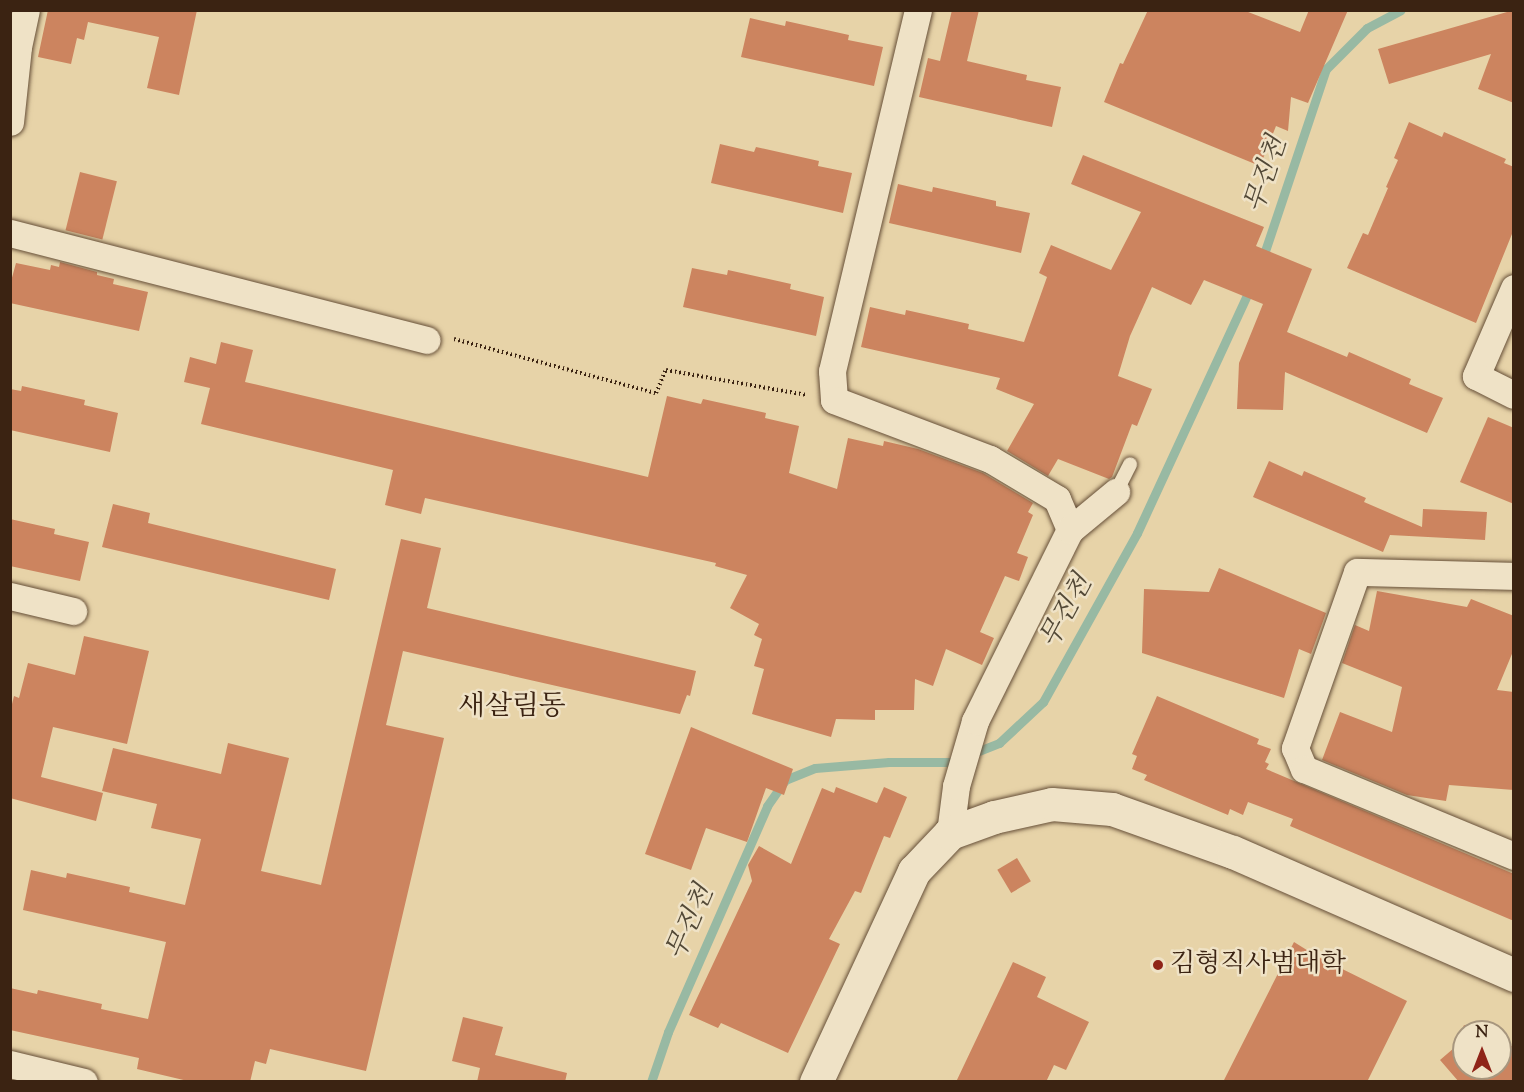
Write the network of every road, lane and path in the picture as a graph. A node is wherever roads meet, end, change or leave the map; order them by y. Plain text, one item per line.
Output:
1 (26, 10) edge
2 (918, 10) edge
3 (10, 122) edge
4 (10, 233) edge
5 (1514, 288) edge
6 (426, 340) joint
7 (1514, 395) edge
8 (834, 400) junction
9 (1130, 464) dead end
10 (1116, 492) joint
11 (1070, 530) junction
12 (1514, 576) edge
13 (10, 597) edge
14 (73, 611) dead end
15 (950, 832) junction
16 (1514, 856) edge
17 (1514, 975) edge
18 (10, 1064) edge
19 (84, 1082) edge
20 (816, 1082) edge

1 - 3 street
2 - 8 street
4 - 6 street
5 - 7 street
6 - 8 path
8 - 11 street
9 - 10 lane
10 - 11 street
11 - 15 street
12 - 16 street
13 - 14 street
15 - 17 street
15 - 20 street
18 - 19 street

